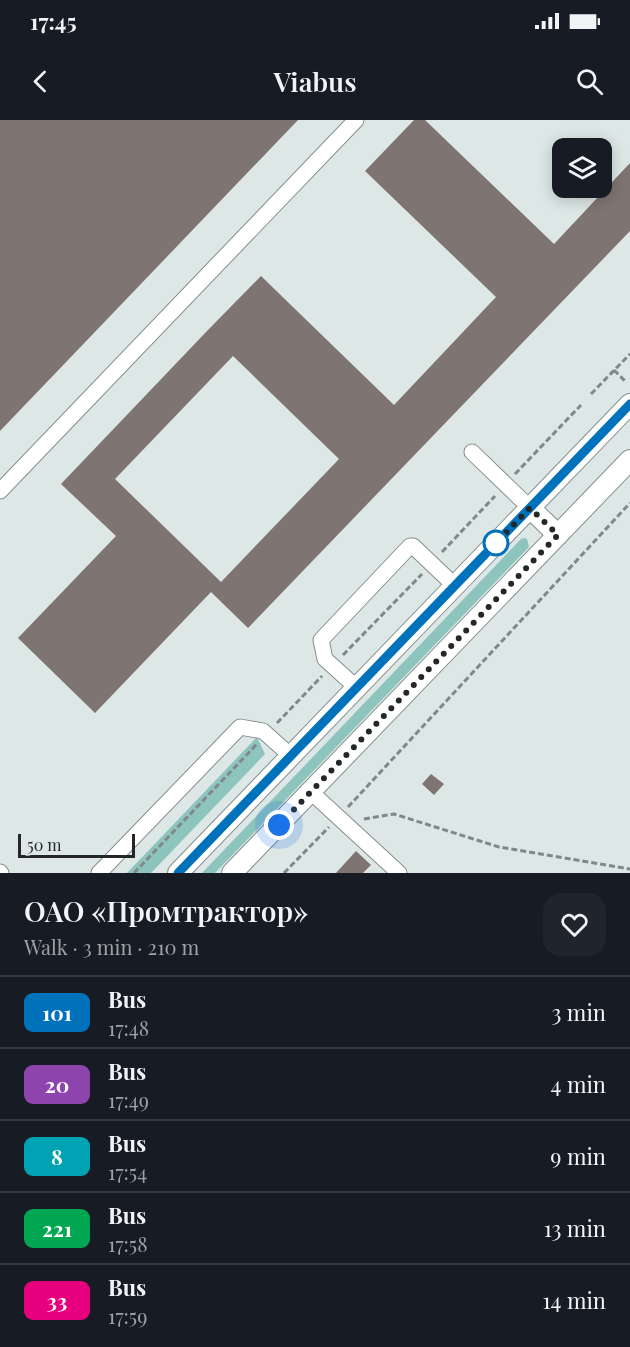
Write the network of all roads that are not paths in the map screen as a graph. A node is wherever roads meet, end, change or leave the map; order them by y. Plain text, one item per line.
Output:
1 (356, 120) edge
2 (630, 404) edge
3 (472, 452) dead end
4 (630, 460) edge
5 (0, 491) edge
6 (530, 508) junction
7 (558, 535) junction
8 (455, 586) junction
9 (357, 688) junction
10 (291, 756) junction
11 (311, 792) junction
12 (99, 873) edge
13 (178, 873) edge
14 (232, 873) edge
15 (399, 873) edge

1 - 5 lane
2 - 6 main road
3 - 6 lane
4 - 7 main road
6 - 7 main road
6 - 8 main road
7 - 11 main road
8 - 9 main road
8 - 9 lane
9 - 10 main road
10 - 12 lane
10 - 13 main road
11 - 14 main road
11 - 15 lane

